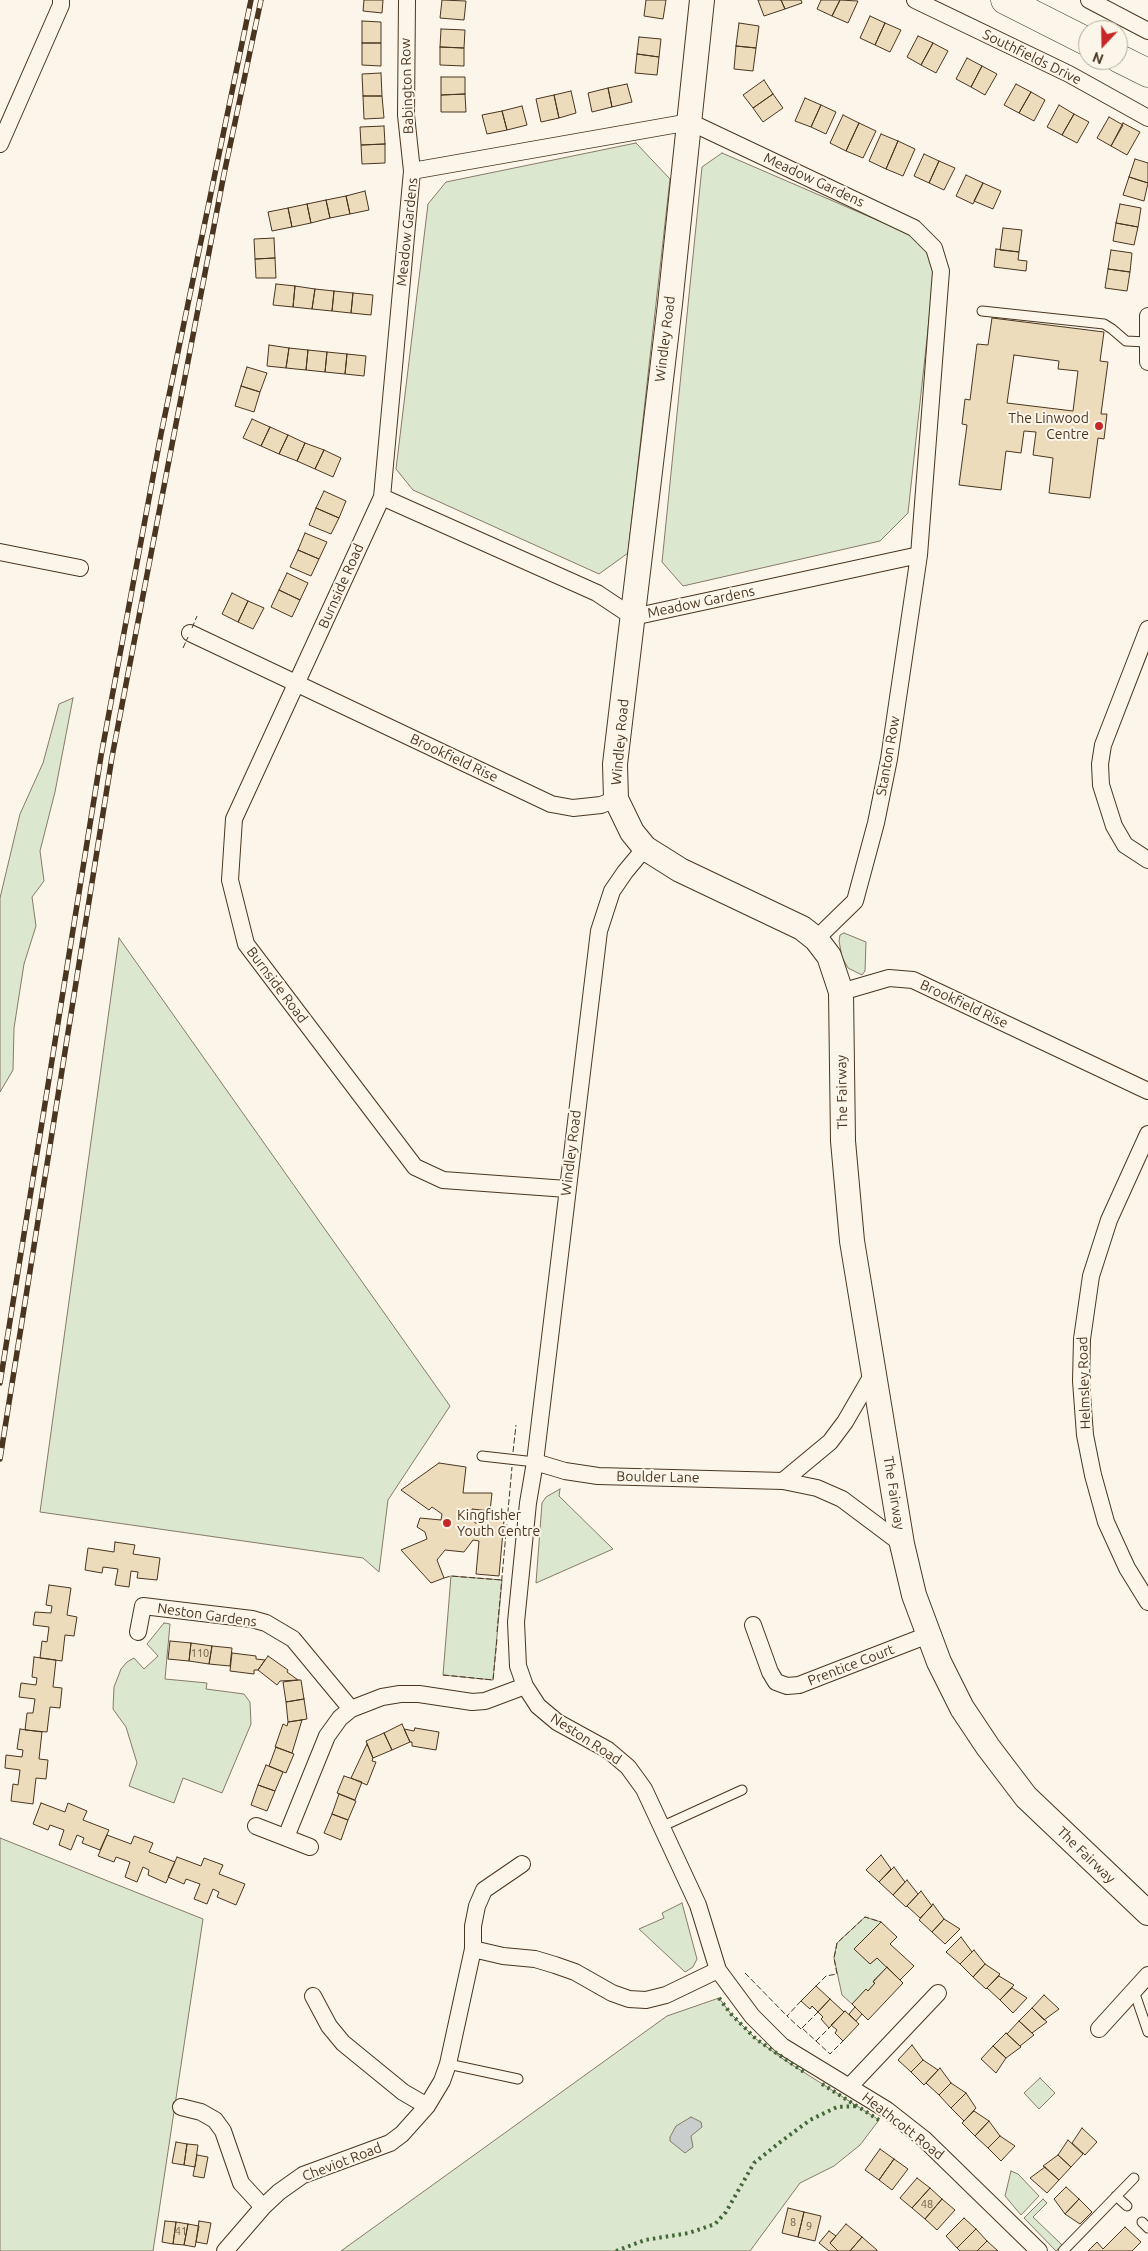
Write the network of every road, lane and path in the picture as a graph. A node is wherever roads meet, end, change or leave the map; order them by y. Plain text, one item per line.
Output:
1 (60, 0) edge
2 (407, 0) edge
3 (702, 0) edge
4 (915, 0) edge
5 (1005, 0) edge
6 (1088, 0) edge
7 (1148, 31) edge
8 (1078, 37) edge
9 (1128, 63) edge
10 (1148, 73) edge
11 (1148, 118) edge
12 (690, 122) junction
13 (0, 144) edge
14 (412, 171) junction
15 (982, 311) dead end
16 (1148, 316) edge
17 (1147, 342) junction
18 (1148, 362) edge
19 (382, 496) junction
20 (0, 552) edge
21 (919, 555) junction
22 (80, 568) dead end
23 (633, 617) junction
24 (1148, 629) edge
25 (190, 633) dead end
26 (297, 684) junction
27 (616, 799) junction
28 (645, 848) junction
29 (1148, 860) edge
30 (816, 939) junction
31 (841, 992) junction
32 (1148, 1091) edge
33 (1148, 1134) edge
34 (567, 1190) junction
35 (874, 1372) junction
36 (482, 1456) dead end
37 (536, 1462) junction
38 (783, 1481) junction
39 (902, 1544) junction
40 (1148, 1602) edge
41 (753, 1625) dead end
42 (138, 1632) dead end
43 (928, 1635) junction
44 (525, 1686) junction
45 (351, 1709) junction
46 (742, 1790) dead end
47 (256, 1826) dead end
48 (663, 1826) junction
49 (286, 1837) junction
50 (310, 1847) dead end
51 (522, 1864) dead end
52 (1148, 1913) edge
53 (710, 1945) joint
54 (473, 1949) junction
55 (718, 1970) junction
56 (1148, 1976) edge
57 (1134, 1991) junction
58 (938, 1993) dead end
59 (313, 1996) dead end
60 (1098, 2029) dead end
61 (1148, 2032) edge
62 (448, 2064) junction
63 (518, 2078) dead end
64 (850, 2086) junction
65 (180, 2106) dead end
66 (427, 2106) junction
67 (1134, 2178) dead end
68 (1116, 2196) junction
69 (1127, 2206) dead end
70 (262, 2207) junction
71 (225, 2251) edge
72 (1039, 2251) edge
73 (1063, 2251) edge

1 - 13 street
2 - 14 street, Babington Row
3 - 12 street, Windley Road
4 - 11 street, Southfields Drive
5 - 8 highway
6 - 7 street
9 - 10 highway
12 - 14 street, Meadow Gardens
12 - 21 street, Meadow Gardens
12 - 23 street, Windley Road
14 - 19 street, Meadow Gardens
15 - 17 lane
16 - 17 street
17 - 18 street
19 - 23 street, Meadow Gardens
19 - 26 street, Burnside Road
20 - 22 street
21 - 23 street, Meadow Gardens
21 - 30 street, Stanton Row
23 - 27 street, Windley Road
24 - 29 street
25 - 26 street, Brookfield Rise
26 - 27 street, Brookfield Rise
26 - 34 street, Burnside Road
27 - 28 street, Windley Road
28 - 30 street
28 - 34 street, Windley Road
30 - 31 street
31 - 32 street, Brookfield Rise
31 - 35 street, The Fairway
33 - 40 street, Helmsley Road
34 - 37 street, Windley Road
35 - 38 street
35 - 39 street, The Fairway
36 - 37 lane
37 - 38 street, Boulder Lane
37 - 44 street, Neston Road
38 - 39 street, Boulder Lane
39 - 43 street, The Fairway
41 - 43 street, Prentice Court
42 - 45 street, Neston Gardens
43 - 52 street, The Fairway
44 - 45 street
44 - 48 street, Neston Road
45 - 49 street
46 - 48 lane
47 - 49 street
48 - 53 street, Neston Road
49 - 50 street
51 - 54 street, Cheviot Road
53 - 55 street, Heathcott Road
54 - 55 street
54 - 62 street, Cheviot Road
55 - 64 street, Heathcott Road
56 - 57 street
57 - 60 street
57 - 61 lane
58 - 64 street
59 - 66 street
62 - 63 lane
62 - 66 street, Cheviot Road
64 - 72 street, Heathcott Road
65 - 70 street
66 - 70 street, Cheviot Road
67 - 68 lane
68 - 69 lane
68 - 73 lane
70 - 71 street, Cheviot Road

